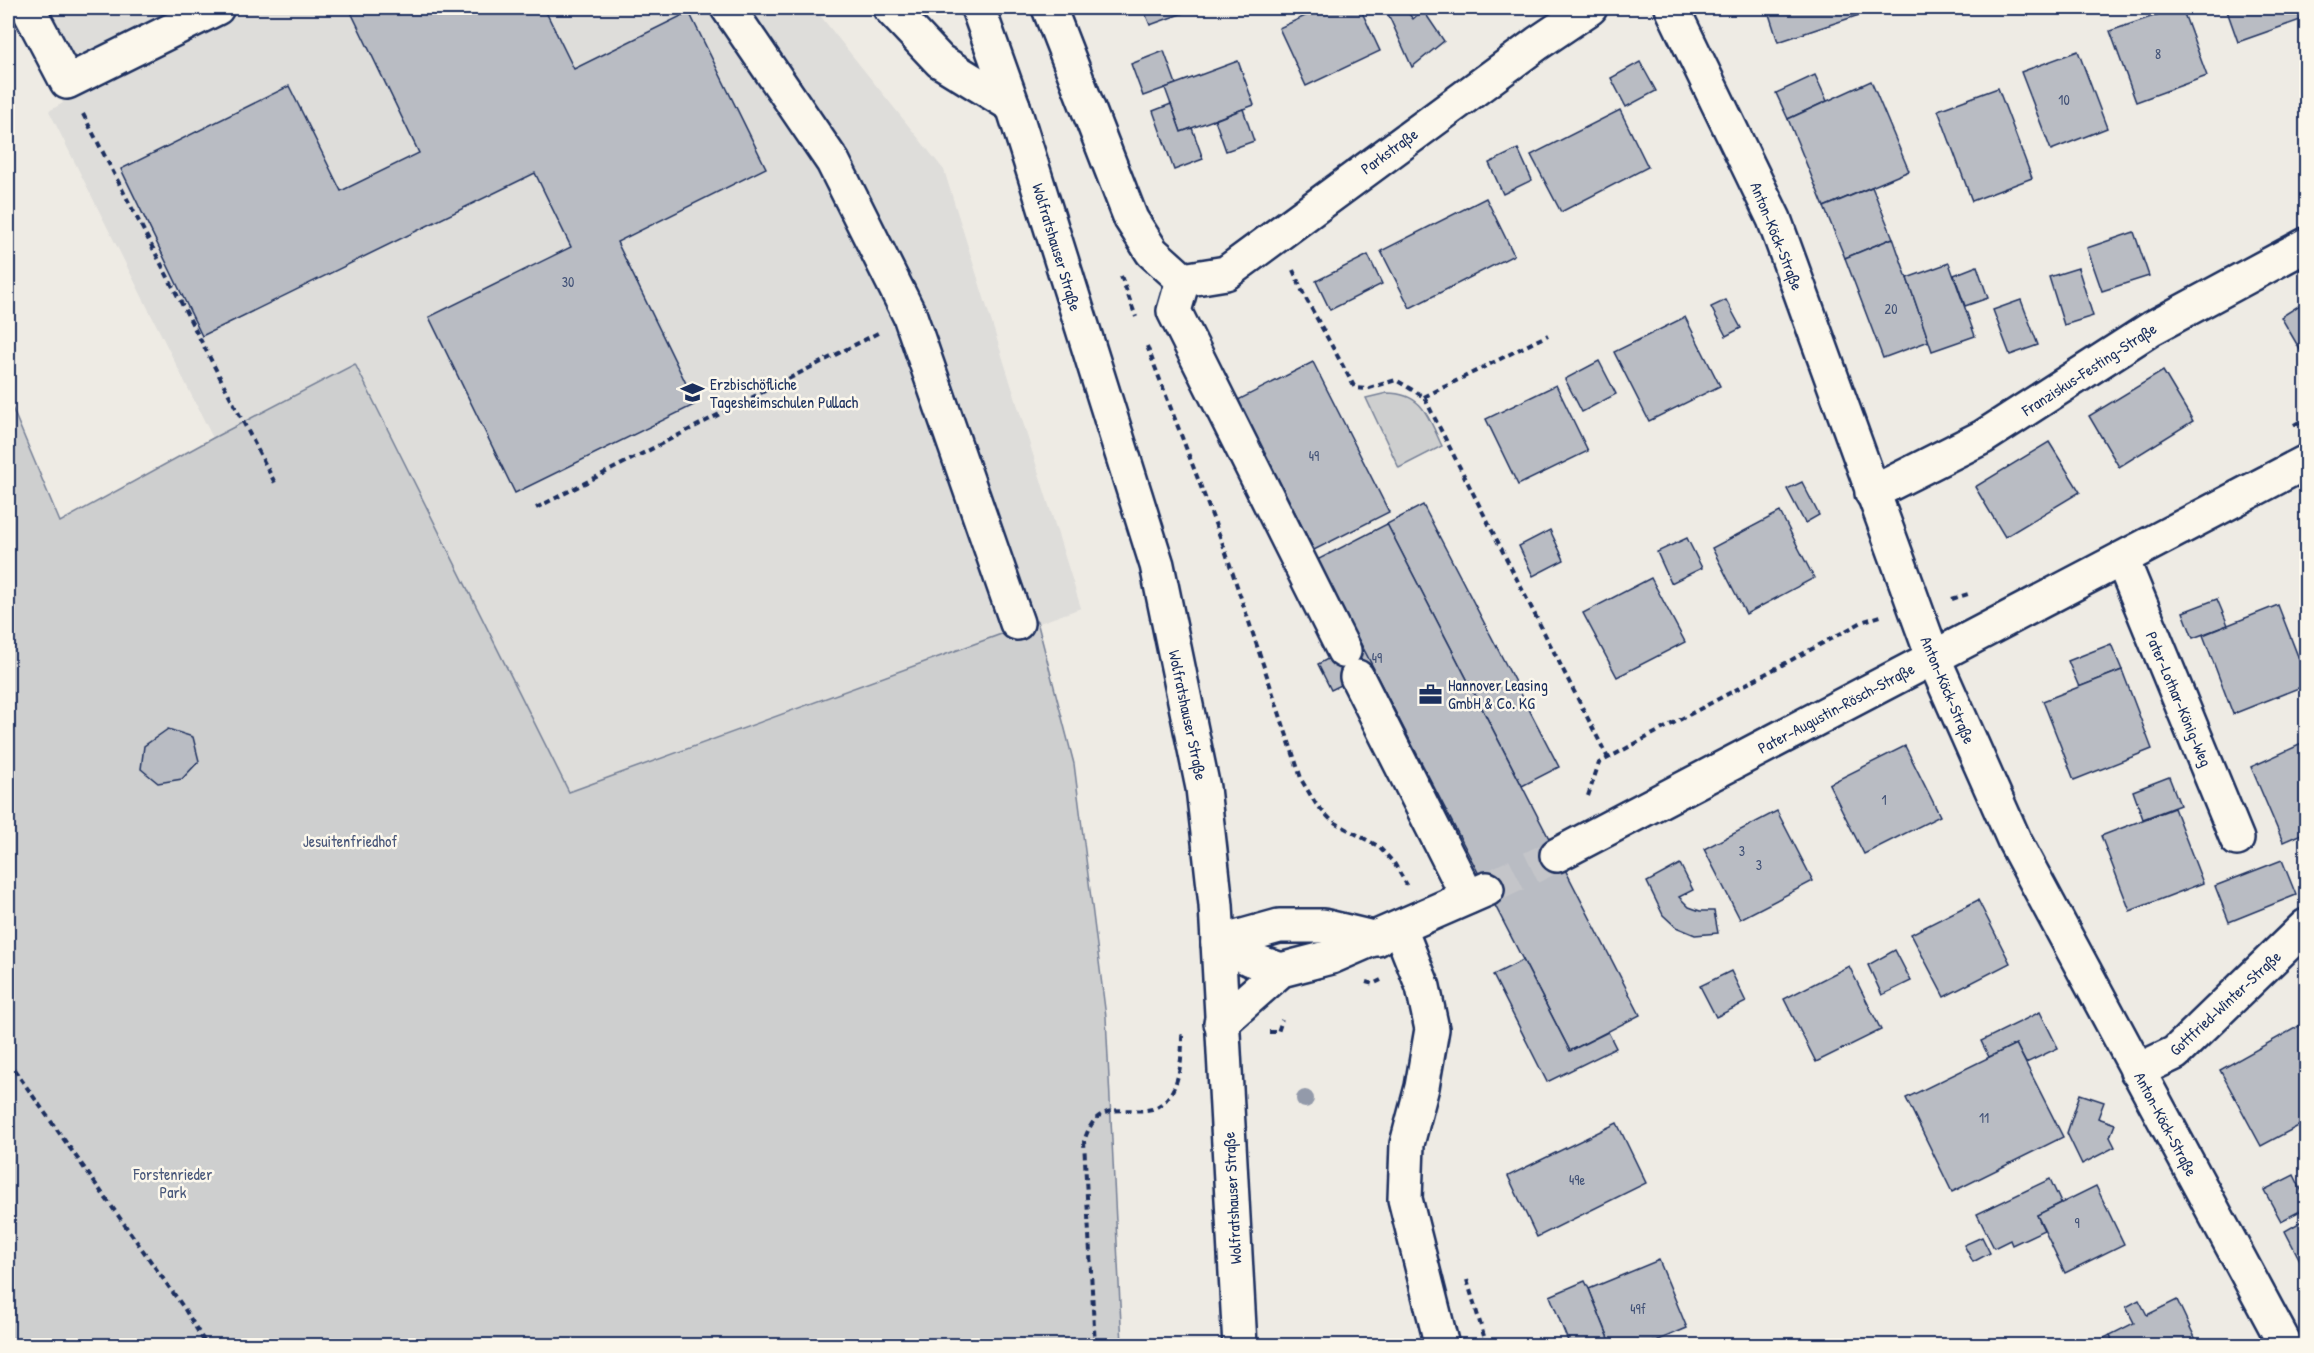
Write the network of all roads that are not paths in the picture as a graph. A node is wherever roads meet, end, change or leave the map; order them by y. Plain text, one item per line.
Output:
1 (28, 8) edge
2 (218, 8) edge
3 (728, 8) edge
4 (890, 8) edge
5 (978, 8) edge
6 (1049, 8) edge
7 (1590, 8) edge
8 (1672, 8) edge
9 (1013, 106) junction
10 (2307, 245) edge
11 (1183, 280) junction
12 (2307, 462) edge
13 (1872, 493) junction
14 (2122, 559) junction
15 (1017, 622) dead end
16 (1933, 657) junction
17 (2237, 839) dead end
18 (1557, 855) tunnel mouth
19 (2307, 926) edge
20 (1389, 934) junction
21 (1218, 943) junction
22 (1281, 970) junction
23 (1222, 1029) junction
24 (2137, 1071) junction
25 (1240, 1346) edge
26 (1442, 1346) edge
27 (2286, 1346) edge

1 - 2 street
3 - 15 street
4 - 9 street
5 - 9 street, Wolfratshauser Straße
6 - 11 street
7 - 11 street, Parkstraße
8 - 13 street, Anton-Köck-Straße
9 - 21 street, Wolfratshauser Straße
10 - 13 street, Franziskus-Festing-Straße
11 - 20 street
12 - 14 street, Pater-Augustin-Rösch-Straße
13 - 16 street, Anton-Köck-Straße
14 - 16 street, Pater-Augustin-Rösch-Straße
14 - 17 street, Pater-Lothar-König-Weg
16 - 18 street, Pater-Augustin-Rösch-Straße
16 - 24 street, Anton-Köck-Straße
19 - 24 street, Gottfried-Winter-Straße
20 - 21 street
20 - 22 street
20 - 26 street
21 - 22 street
21 - 23 street, Wolfratshauser Straße
22 - 23 street
23 - 25 street, Wolfratshauser Straße
24 - 27 street, Anton-Köck-Straße

